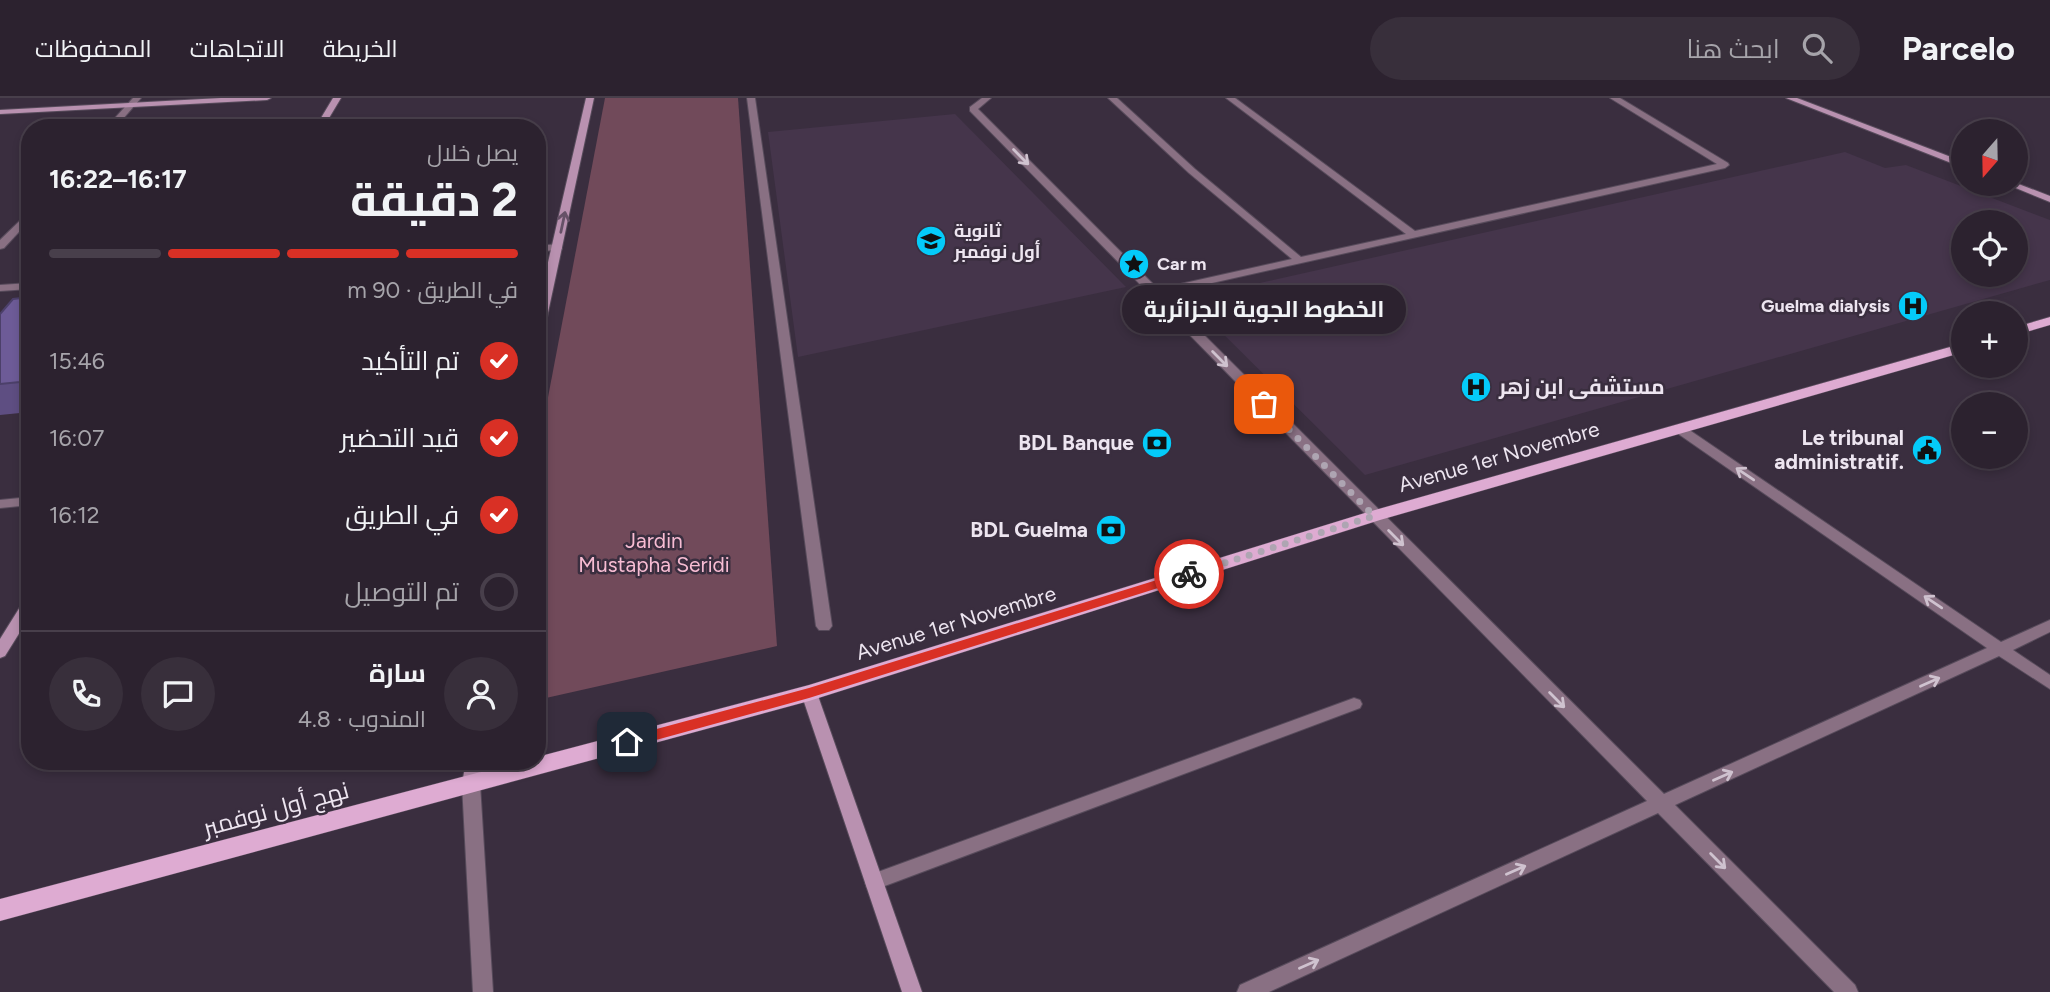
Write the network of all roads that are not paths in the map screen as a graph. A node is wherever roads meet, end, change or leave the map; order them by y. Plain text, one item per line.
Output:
1 (137, 98) edge
2 (267, 98) edge
3 (337, 98) edge
4 (590, 98) edge
5 (751, 98) edge
6 (987, 98) edge
7 (1112, 98) edge
8 (1230, 98) edge
9 (1614, 98) edge
10 (1790, 98) edge
11 (130, 105) junction
12 (0, 112) edge
13 (118, 119) edge
14 (324, 119) edge
15 (1951, 160) edge
16 (2028, 191) edge
17 (2050, 199) edge
18 (21, 224) edge
19 (1414, 235) junction
20 (0, 247) edge
21 (558, 247) junction
22 (546, 248) edge
23 (1299, 260) junction
24 (21, 287) edge
25 (0, 288) edge
26 (1154, 293) junction
27 (546, 298) edge
28 (2050, 321) edge
29 (2028, 327) edge
30 (1951, 351) edge
31 (1681, 430) junction
32 (21, 502) edge
33 (0, 504) edge
34 (1374, 516) junction
35 (21, 618) edge
36 (824, 626) dead end
37 (2050, 626) edge
38 (2002, 649) junction
39 (0, 652) edge
40 (2050, 683) edge
41 (809, 693) junction
42 (1354, 704) dead end
43 (546, 764) edge
44 (473, 770) edge
45 (523, 770) edge
46 (471, 784) junction
47 (1661, 804) junction
48 (874, 882) junction
49 (0, 910) edge
50 (483, 992) edge
51 (912, 992) edge
52 (1247, 992) edge
53 (1849, 992) edge

1 - 11 street
2 - 11 main road
3 - 14 main road
21 -> 4 main road
5 - 36 street
6 -> 26 street
7 - 23 street
8 - 19 street
9 - 19 street
10 - 15 main road
11 - 12 main road
11 - 13 street
16 - 17 main road
18 - 20 street
19 - 23 street
21 - 22 street
21 - 27 main road
23 - 26 street
24 - 25 street
26 -> 34 street
28 - 29 main road
30 - 31 main road, Avenue 1er Novembre
31 - 34 main road, Avenue 1er Novembre
38 -> 31 street
32 - 33 street
34 - 41 main road, Avenue 1er Novembre
34 -> 47 street
35 - 39 main road
37 - 38 street
38 - 40 street
47 -> 38 street
41 - 43 main road, نهج أول نوفمبر
41 - 48 main road
42 - 48 street
44 - 46 main road
45 - 46 main road, نهج أول نوفمبر
46 - 49 main road, نهج أول نوفمبر
46 - 50 street
52 -> 47 street
47 -> 53 street
48 - 51 main road

